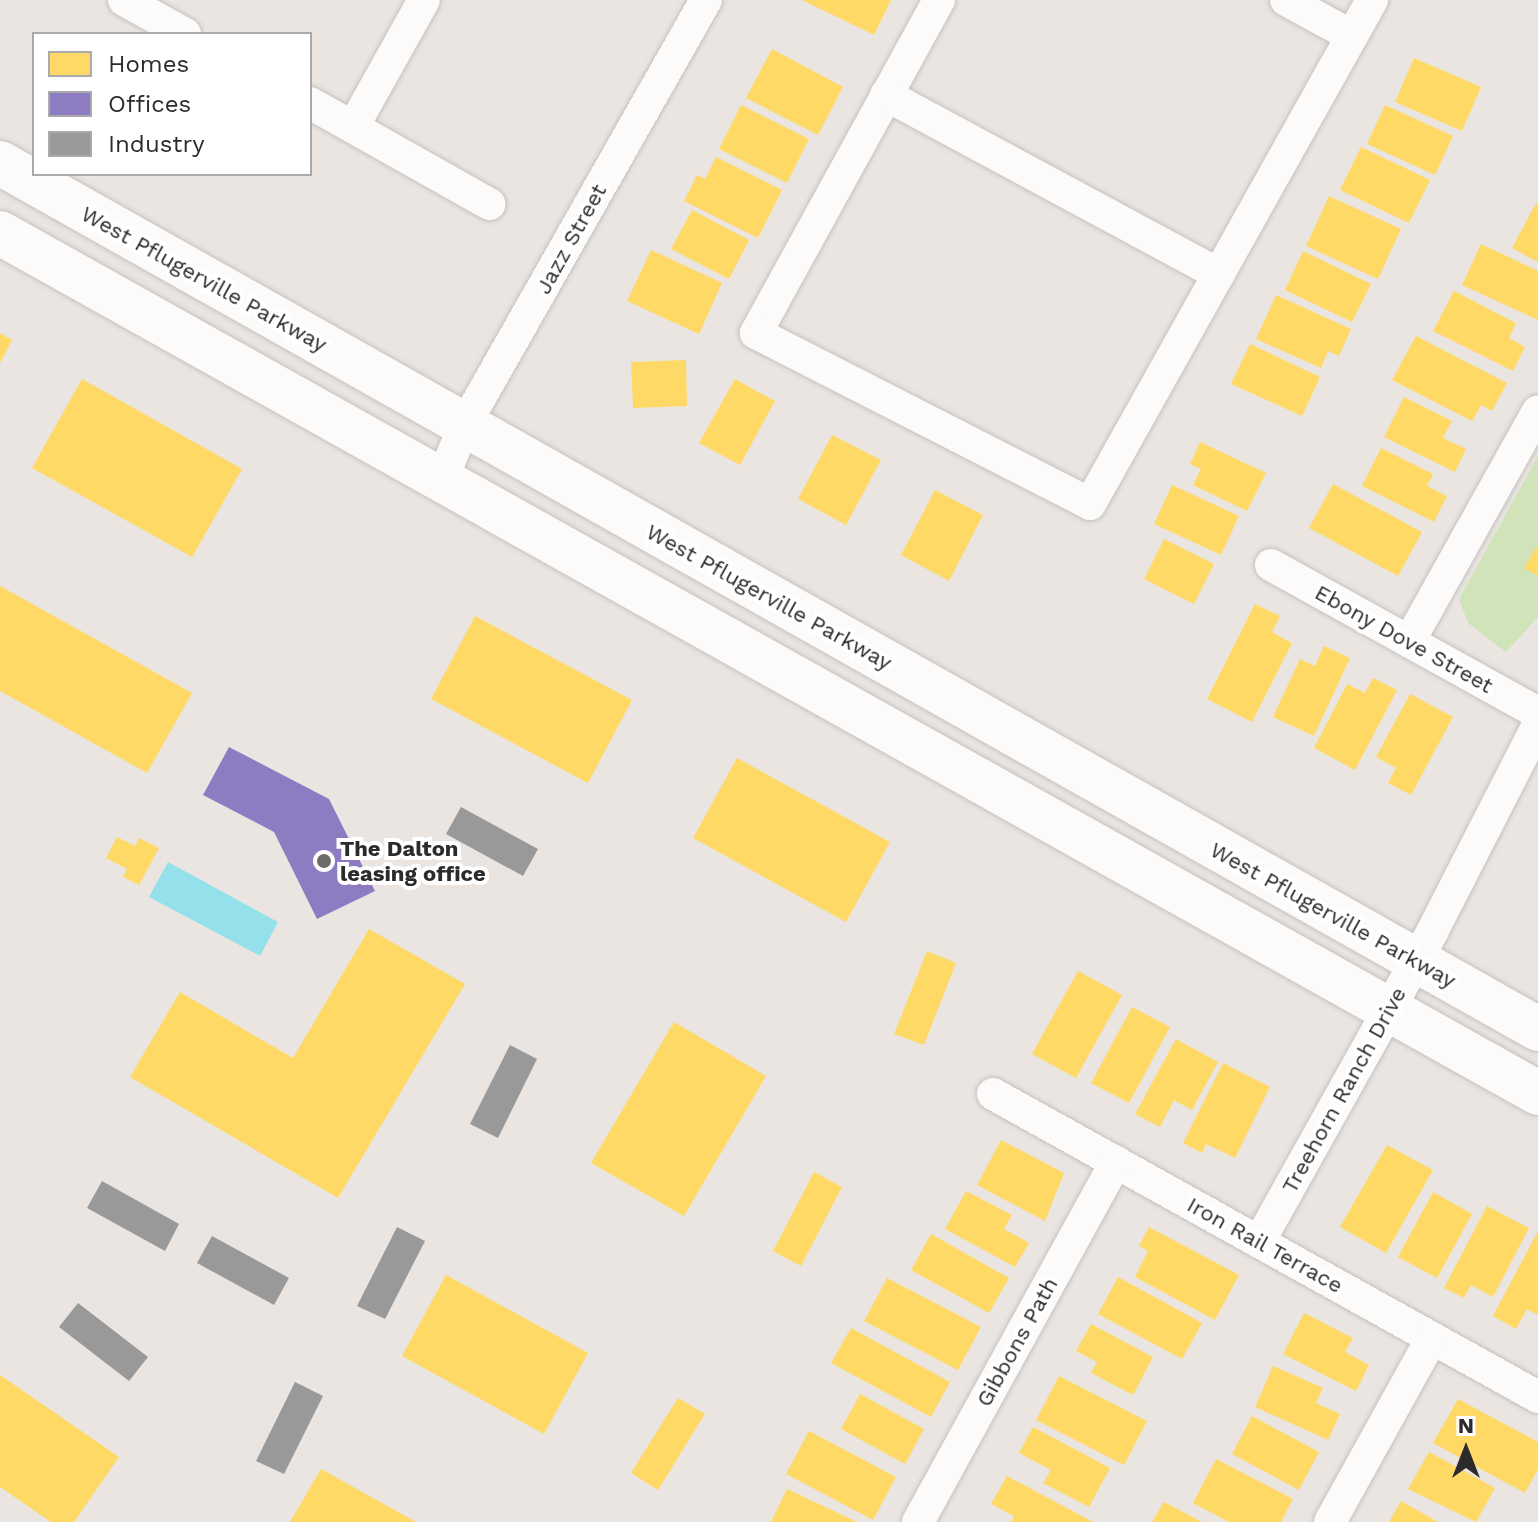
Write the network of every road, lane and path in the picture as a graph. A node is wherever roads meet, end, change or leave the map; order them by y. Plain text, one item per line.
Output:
1 (124, 0) edge
2 (424, 0) edge
3 (706, 0) edge
4 (939, 0) edge
5 (1286, 0) edge
6 (1372, 0) edge
7 (181, 32) edge
8 (1352, 36) junction
9 (886, 95) junction
10 (312, 104) edge
11 (353, 127) junction
12 (0, 163) edge
13 (489, 204) dead end
14 (0, 233) edge
15 (1219, 274) junction
16 (1538, 411) edge
17 (464, 426) junction
18 (442, 480) junction
19 (1271, 565) dead end
20 (1410, 640) junction
21 (1538, 713) edge
22 (1538, 725) edge
23 (1415, 961) junction
24 (1388, 1011) junction
25 (1538, 1029) edge
26 (1538, 1093) edge
27 (993, 1094) dead end
28 (1116, 1162) junction
29 (1259, 1242) junction
30 (1432, 1338) junction
31 (1538, 1397) edge
32 (918, 1522) edge
33 (1330, 1522) edge

1 - 7 street
2 - 11 street
3 - 17 street, Jazz Street
4 - 9 street
5 - 8 street
6 - 8 street
8 - 15 street
9 - 15 street
9 - 15 street
10 - 11 street
11 - 13 street
12 - 17 main road, West Pflugerville Parkway
14 - 18 main road
16 - 20 street
17 - 18 street, Jazz Street
17 - 23 main road, West Pflugerville Parkway
18 - 24 main road
19 - 20 street, Ebony Dove Street
20 - 21 street, Ebony Dove Street
22 - 23 street, Treehorn Ranch Drive
23 - 24 street, Treehorn Ranch Drive
23 - 25 main road, West Pflugerville Parkway
24 - 26 main road
24 - 29 street, Treehorn Ranch Drive
27 - 28 street, Iron Rail Terrace
28 - 29 street, Iron Rail Terrace
28 - 32 street, Gibbons Path
29 - 30 street, Iron Rail Terrace
30 - 31 street, Iron Rail Terrace
30 - 33 street

